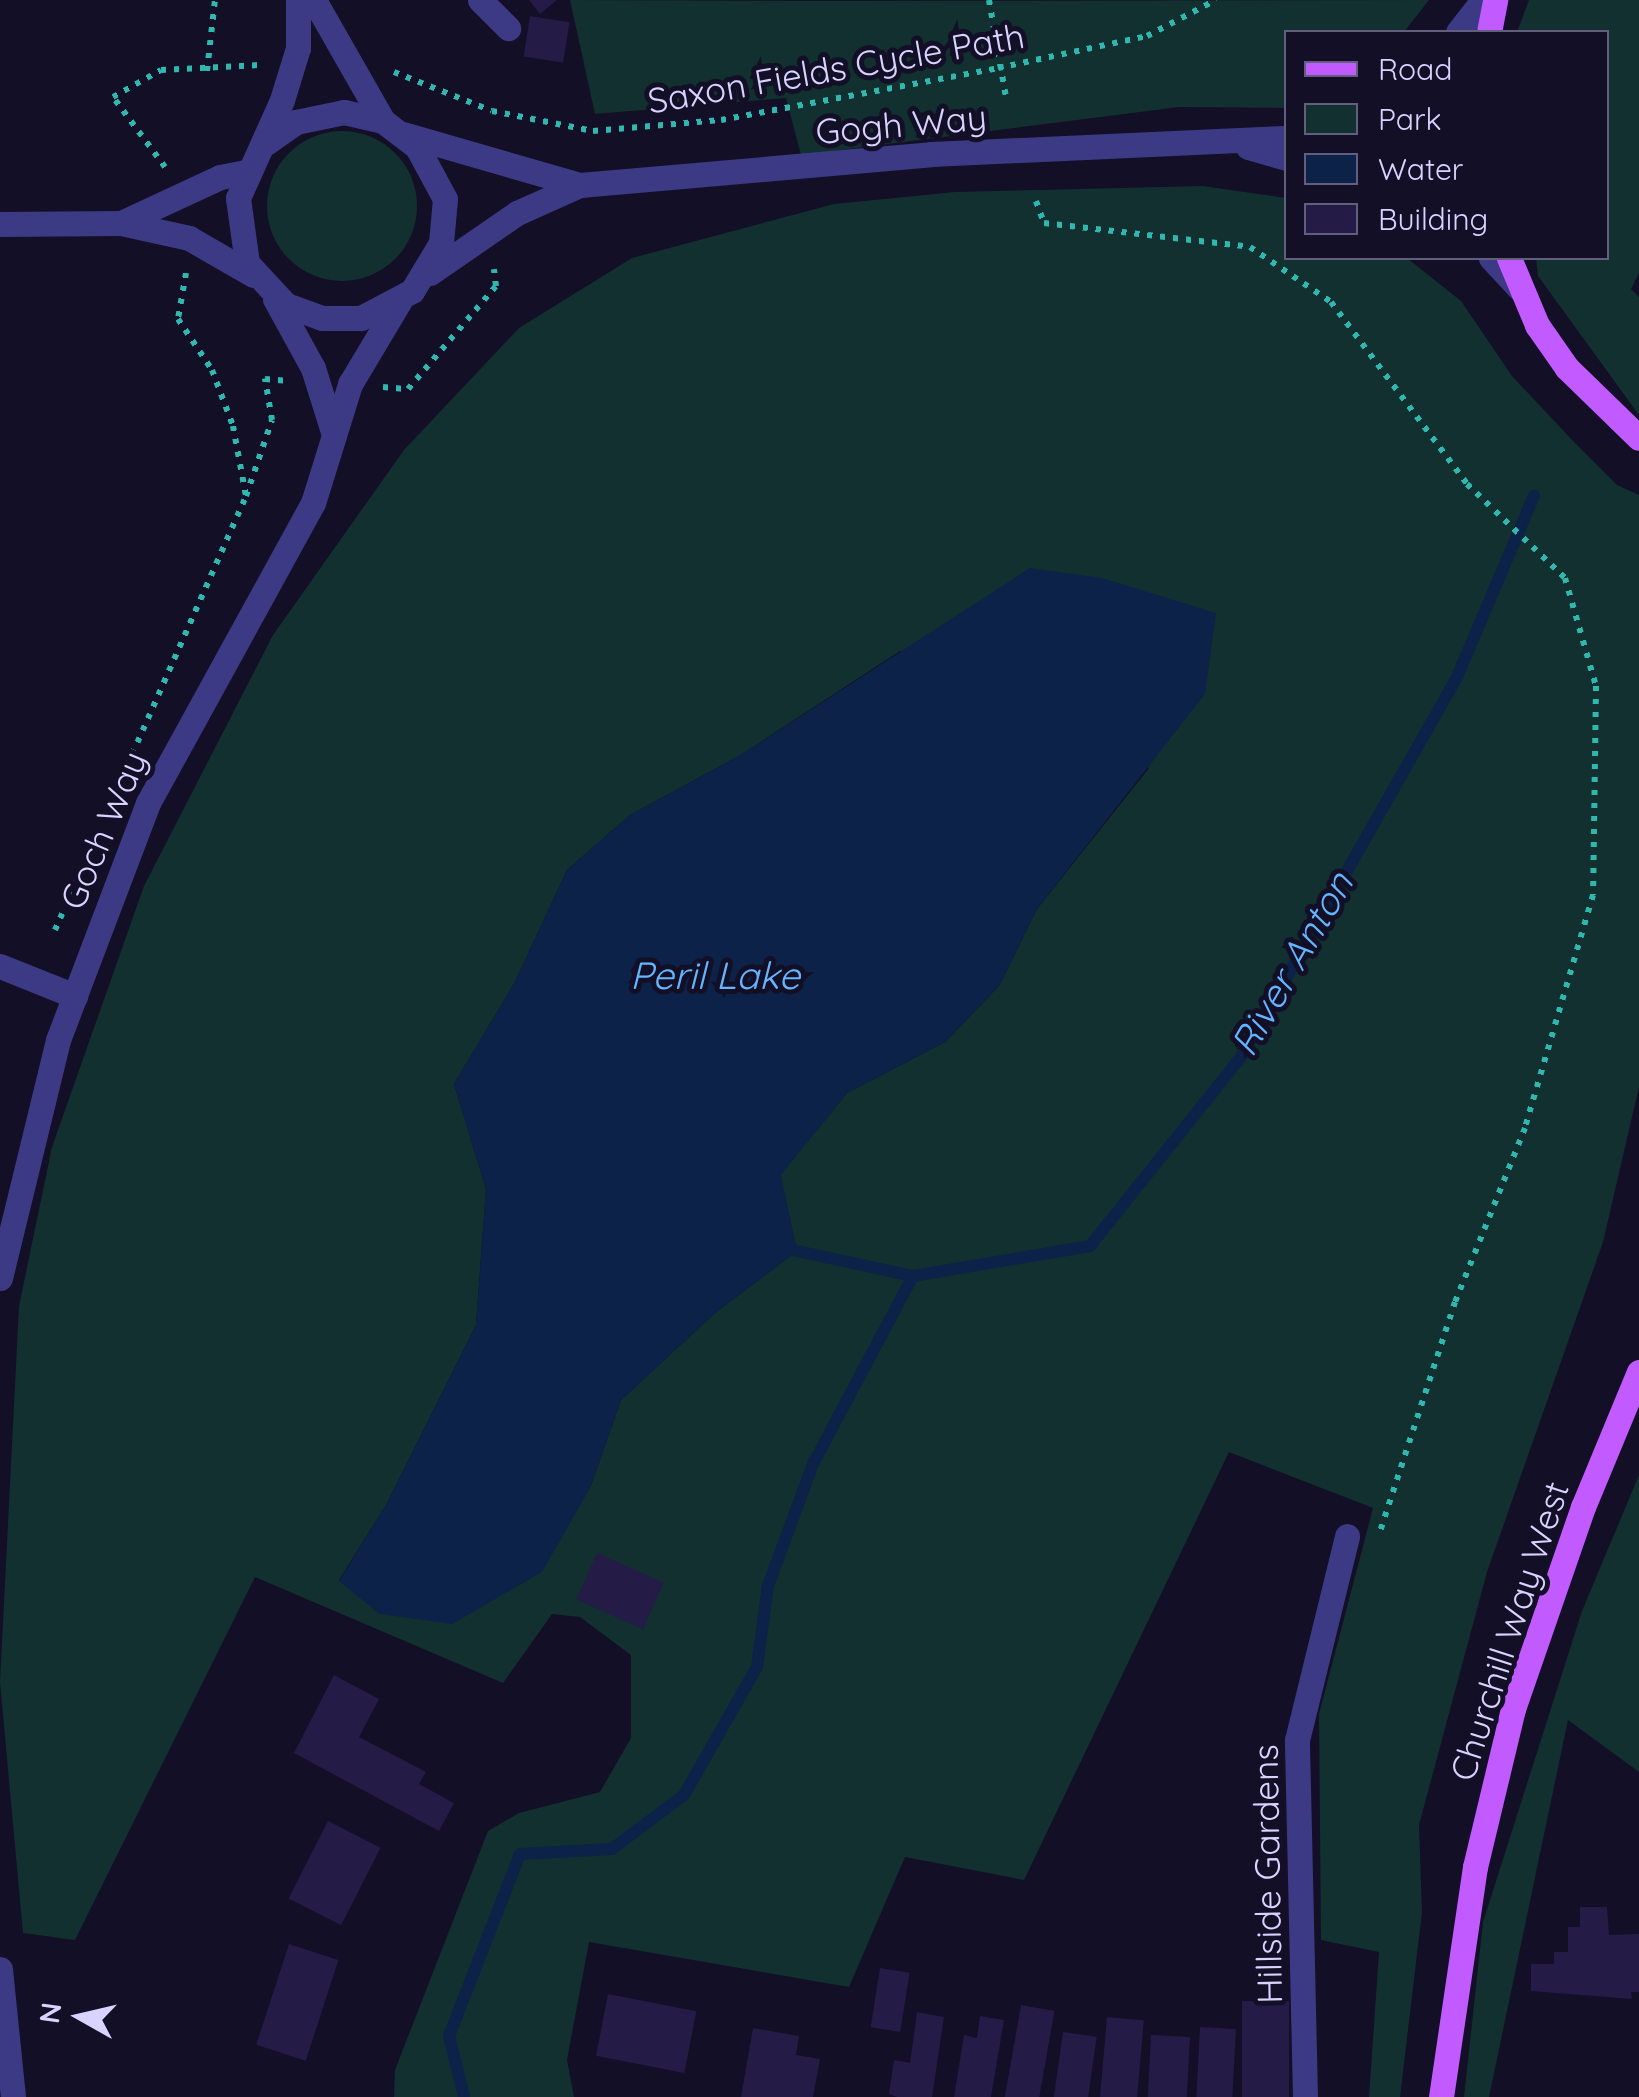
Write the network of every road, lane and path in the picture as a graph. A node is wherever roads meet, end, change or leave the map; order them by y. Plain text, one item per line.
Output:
1 (215, 0) edge
2 (298, 0) edge
3 (314, 0) edge
4 (480, 0) edge
5 (988, 0) edge
6 (1216, 0) edge
7 (1483, 0) edge
8 (1495, 0) edge
9 (508, 28) dead end
10 (1460, 30) edge
11 (1489, 30) edge
12 (346, 56) junction
13 (998, 68) junction
14 (208, 71) dead end
15 (1006, 97) dead end
16 (394, 128) junction
17 (1284, 138) edge
18 (1229, 141) junction
19 (266, 143) junction
20 (1284, 157) edge
21 (246, 172) junction
22 (580, 186) junction
23 (1036, 201) dead end
24 (121, 222) junction
25 (0, 224) edge
26 (1494, 260) edge
27 (1510, 260) edge
28 (422, 279) junction
29 (264, 286) junction
30 (1519, 288) junction
31 (399, 302) junction
32 (334, 436) junction
33 (1639, 438) edge
34 (0, 966) edge
35 (75, 996) junction
36 (0, 1278) edge
37 (1639, 1372) edge
38 (1347, 1536) dead end
39 (1376, 1551) dead end
40 (0, 1969) edge
41 (12, 2097) edge
42 (1305, 2097) edge
43 (1441, 2097) edge

1 - 14 path
2 - 19 street
3 - 12 street
4 - 9 street
5 - 13 path
6 - 13 path, Saxon Fields Cycle Path
7 - 10 street
8 - 11 main road
12 - 13 path, Saxon Fields Cycle Path
12 - 16 street
13 - 15 path
16 - 19 street
16 - 22 street, Gogh Way
16 - 28 street
17 - 18 street, Gogh Way
18 - 20 street, Gogh Way
18 - 22 street, Gogh Way
19 - 21 street
21 - 24 street
21 - 29 street
22 - 28 street, Gogh Way
23 - 39 path
24 - 25 street
24 - 29 street
26 - 30 street
27 - 30 main road
28 - 31 street
29 - 31 street
29 - 32 street
30 - 33 main road
31 - 32 street, Goch Way
32 - 35 street, Goch Way
34 - 35 street
35 - 36 street, Goch Way
37 - 43 main road, Churchill Way West
38 - 42 street, Hillside Gardens
40 - 41 street

